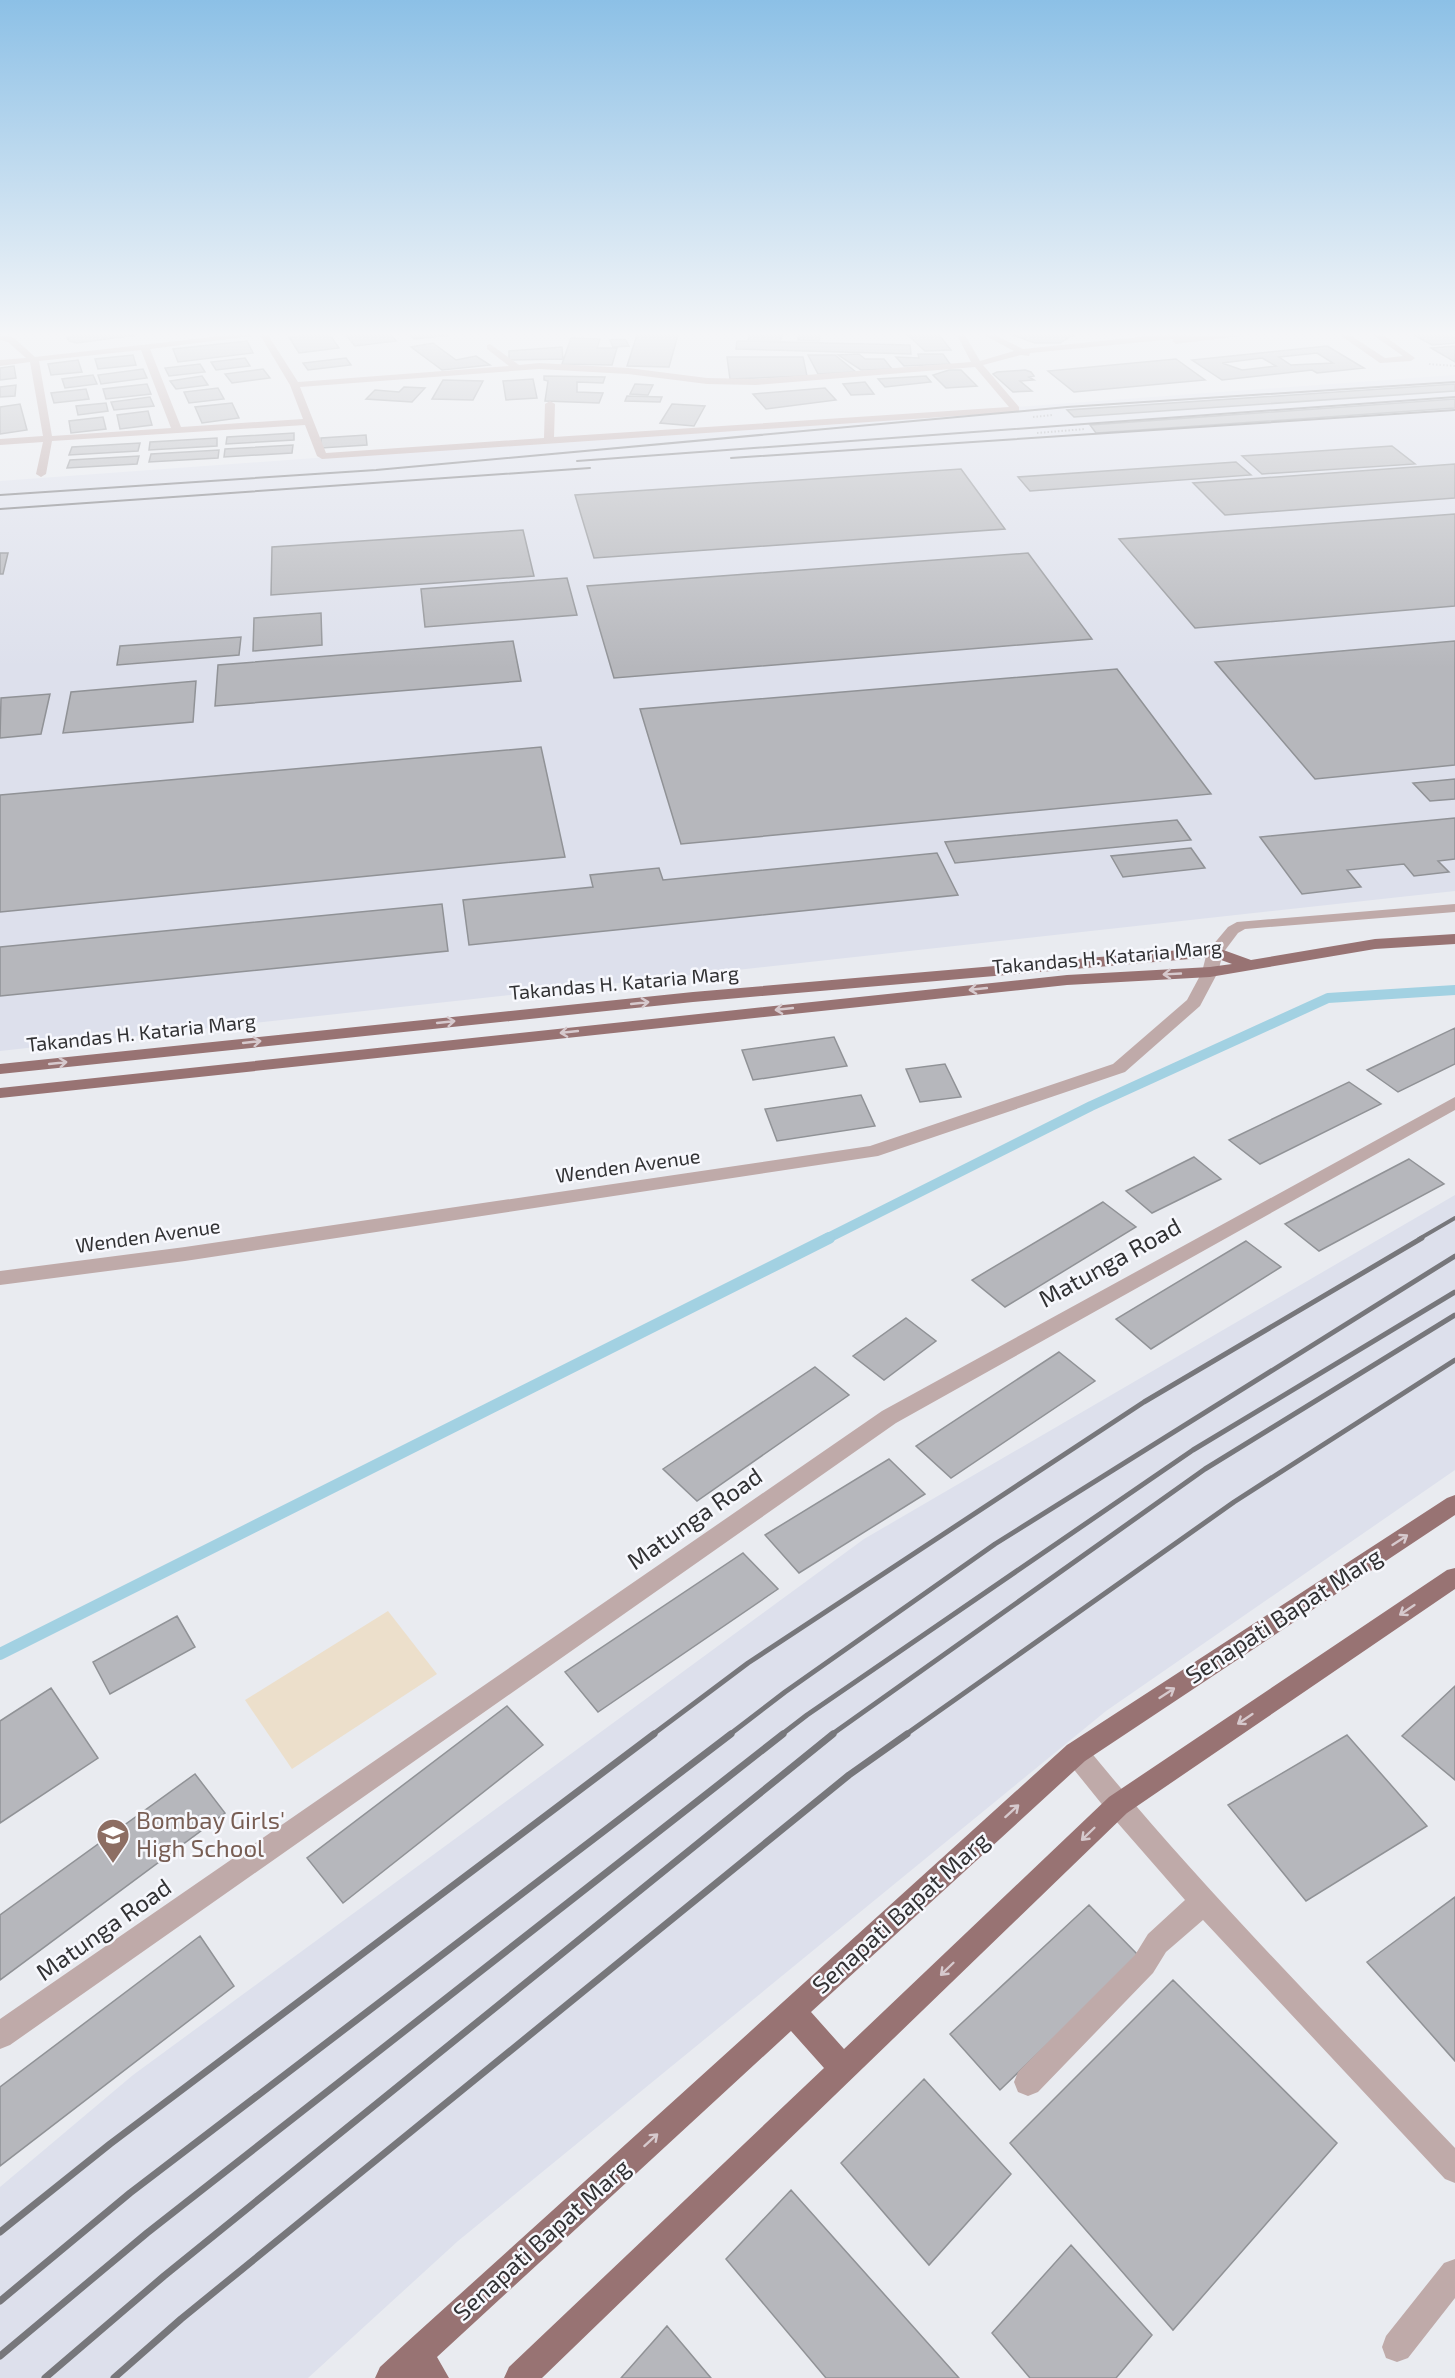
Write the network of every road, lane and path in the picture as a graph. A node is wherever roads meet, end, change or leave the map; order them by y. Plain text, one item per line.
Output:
1 (46, 446) edge
2 (318, 446) edge
3 (485, 446) edge
4 (41, 474) dead end
5 (1455, 908) edge
6 (1455, 939) edge
7 (1215, 952) junction
8 (1251, 966) junction
9 (1066, 972) junction
10 (1210, 972) junction
11 (693, 997) junction
12 (698, 1018) junction
13 (0, 1069) edge
14 (0, 1093) edge
15 (1455, 1103) edge
16 (0, 1278) edge
17 (1455, 1503) edge
18 (1455, 1577) edge
19 (1076, 1753) junction
20 (1118, 1805) junction
21 (1204, 1901) junction
22 (792, 2012) junction
23 (0, 2035) edge
24 (843, 2068) junction
25 (1028, 2082) dead end
26 (1455, 2169) edge
27 (1455, 2274) edge
28 (1397, 2347) dead end
29 (425, 2366) edge
30 (391, 2378) edge
31 (520, 2378) edge

1 - 4 street
2 - 3 street
5 - 7 street
6 - 8 main road, Takandas H. Kataria Marg
7 - 8 main road, Takandas H. Kataria Marg
7 - 9 main road, Takandas H. Kataria Marg
7 - 10 street, Wenden Avenue
8 - 10 main road, Takandas H. Kataria Marg
10 -> 9 main road, Takandas H. Kataria Marg
9 - 11 main road, Takandas H. Kataria Marg
9 -> 12 main road, Takandas H. Kataria Marg
10 - 16 street, Wenden Avenue
11 - 12 main road
13 -> 11 main road, Takandas H. Kataria Marg
12 -> 14 main road, Takandas H. Kataria Marg
15 - 23 street, Matunga Road
19 -> 17 main road, Senapati Bapat Marg
18 -> 20 main road
19 - 20 street
22 -> 19 main road, Senapati Bapat Marg
20 - 21 street
20 -> 24 main road
21 - 25 street
21 - 26 street
22 - 24 main road
29 -> 22 main road, Senapati Bapat Marg
24 - 31 main road
27 - 28 street
29 - 30 main road, Senapati Bapat Marg

